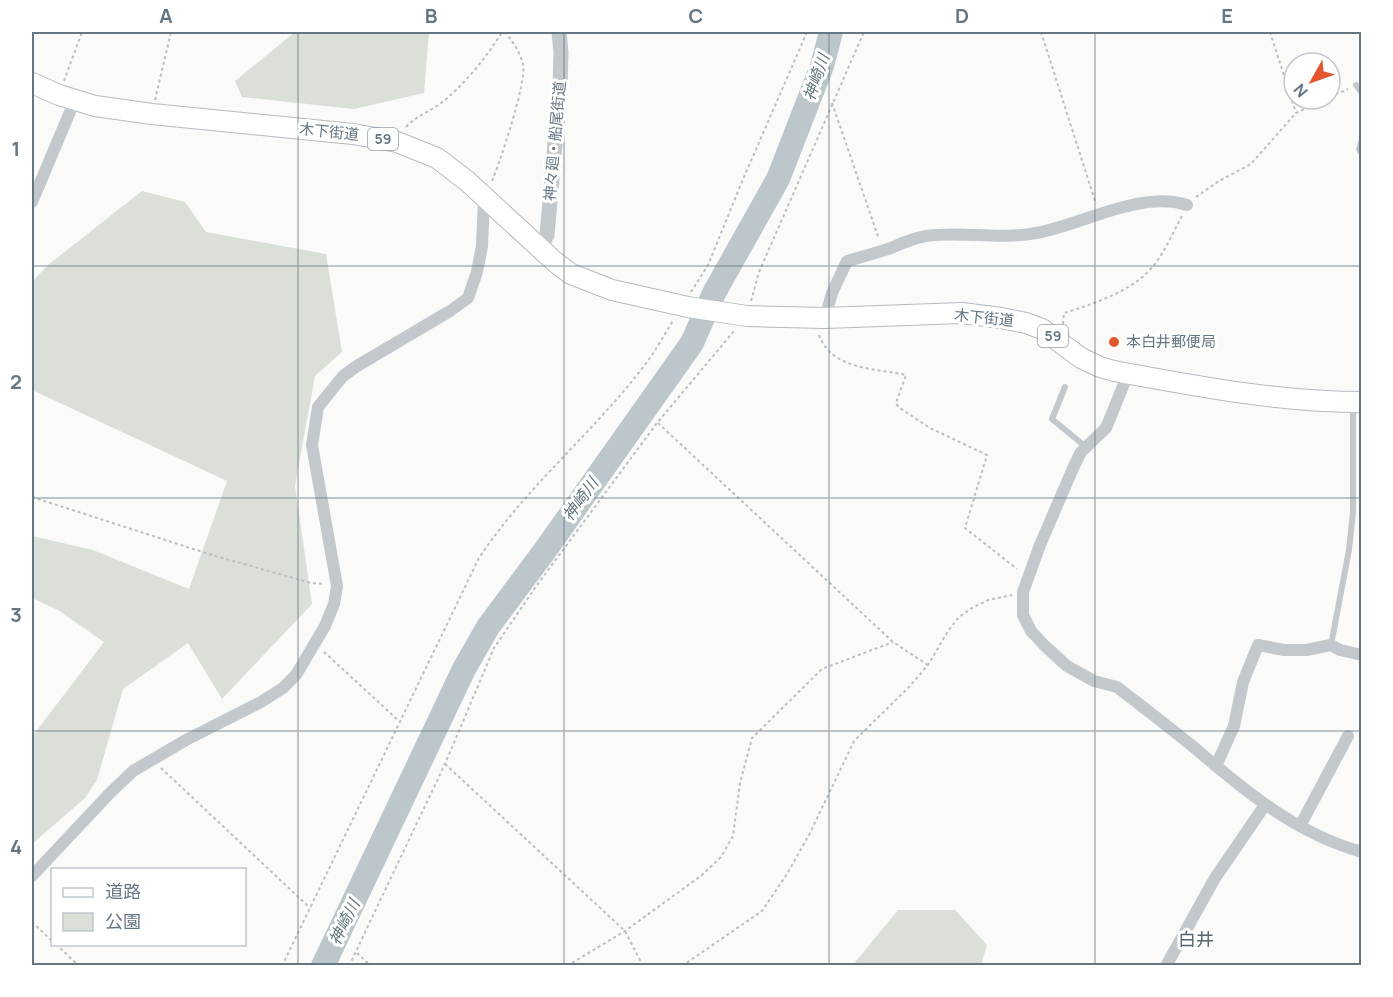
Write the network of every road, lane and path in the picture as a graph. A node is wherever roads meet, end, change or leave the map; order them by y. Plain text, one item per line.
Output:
1 (82, 32) edge
2 (171, 32) edge
3 (503, 32) edge
4 (559, 32) edge
5 (807, 32) edge
6 (864, 32) edge
7 (1041, 32) edge
8 (1270, 32) edge
9 (32, 83) edge
10 (1356, 85) joint
11 (1342, 91) edge
12 (1362, 93) edge
13 (67, 98) junction
14 (832, 103) junction
15 (1296, 113) dead end
16 (152, 114) junction
17 (1362, 141) edge
18 (397, 142) junction
19 (1362, 154) edge
20 (484, 197) junction
21 (32, 202) edge
22 (1187, 205) dead end
23 (1100, 215) junction
24 (540, 249) junction
25 (883, 250) junction
26 (685, 307) junction
27 (741, 315) junction
28 (819, 318) junction
29 (1128, 374) junction
30 (1065, 387) dead end
31 (1357, 402) edge
32 (657, 423) junction
33 (1086, 447) junction
34 (32, 497) edge
35 (1028, 580) junction
36 (337, 586) junction
37 (1023, 592) junction
38 (893, 642) junction
39 (315, 645) junction
40 (1331, 645) junction
41 (1362, 655) edge
42 (928, 665) junction
43 (399, 721) junction
44 (1348, 736) dead end
45 (151, 759) junction
46 (445, 764) junction
47 (1216, 766) junction
48 (1265, 805) junction
49 (1300, 826) junction
50 (1362, 852) edge
51 (32, 876) edge
52 (310, 908) junction
53 (32, 922) edge
54 (625, 931) junction
55 (51, 940) edge
56 (57, 946) edge
57 (356, 952) junction
58 (79, 966) edge
59 (282, 966) edge
60 (349, 966) edge
61 (370, 966) edge
62 (567, 966) edge
63 (643, 966) edge
64 (682, 966) edge
65 (1166, 966) edge

1 - 13 path
2 - 16 path
3 - 18 path
3 - 20 path
4 - 24 street, 神々廻・船尾街道
5 - 26 path
6 - 14 path
7 - 23 path
8 - 15 path
9 - 13 main road, 木下街道 / 59
10 - 11 path
10 - 12 lane
13 - 16 main road, 木下街道 / 59
13 - 21 street
14 - 25 path
14 - 27 path
16 - 18 main road, 木下街道 / 59
17 - 19 lane
18 - 20 main road, 木下街道 / 59
20 - 24 main road, 木下街道 / 59
20 - 36 street
22 - 23 street
23 - 25 street
24 - 26 main road, 木下街道 / 59
25 - 28 street
26 - 27 main road, 59
26 - 43 path
27 - 28 main road, 木下街道 / 59
27 - 32 path
28 - 29 main road, 木下街道 / 59
28 - 35 path
29 - 31 main road, 木下街道 / 59
29 - 33 street
30 - 33 lane
31 - 40 lane
32 - 38 path
32 - 46 path
33 - 35 street
34 - 36 path
35 - 37 street
36 - 39 street
37 - 42 path
37 - 47 street
38 - 42 path
38 - 54 path
39 - 43 path
39 - 45 street
40 - 41 street
40 - 47 street
42 - 64 path
43 - 52 path
44 - 49 street
45 - 51 street
45 - 52 path
46 - 54 path
46 - 57 path
47 - 48 street
48 - 49 street
48 - 65 street
49 - 50 street
52 - 59 path
53 - 55 path
54 - 62 path
54 - 63 path
56 - 58 path
57 - 60 path
57 - 61 path

